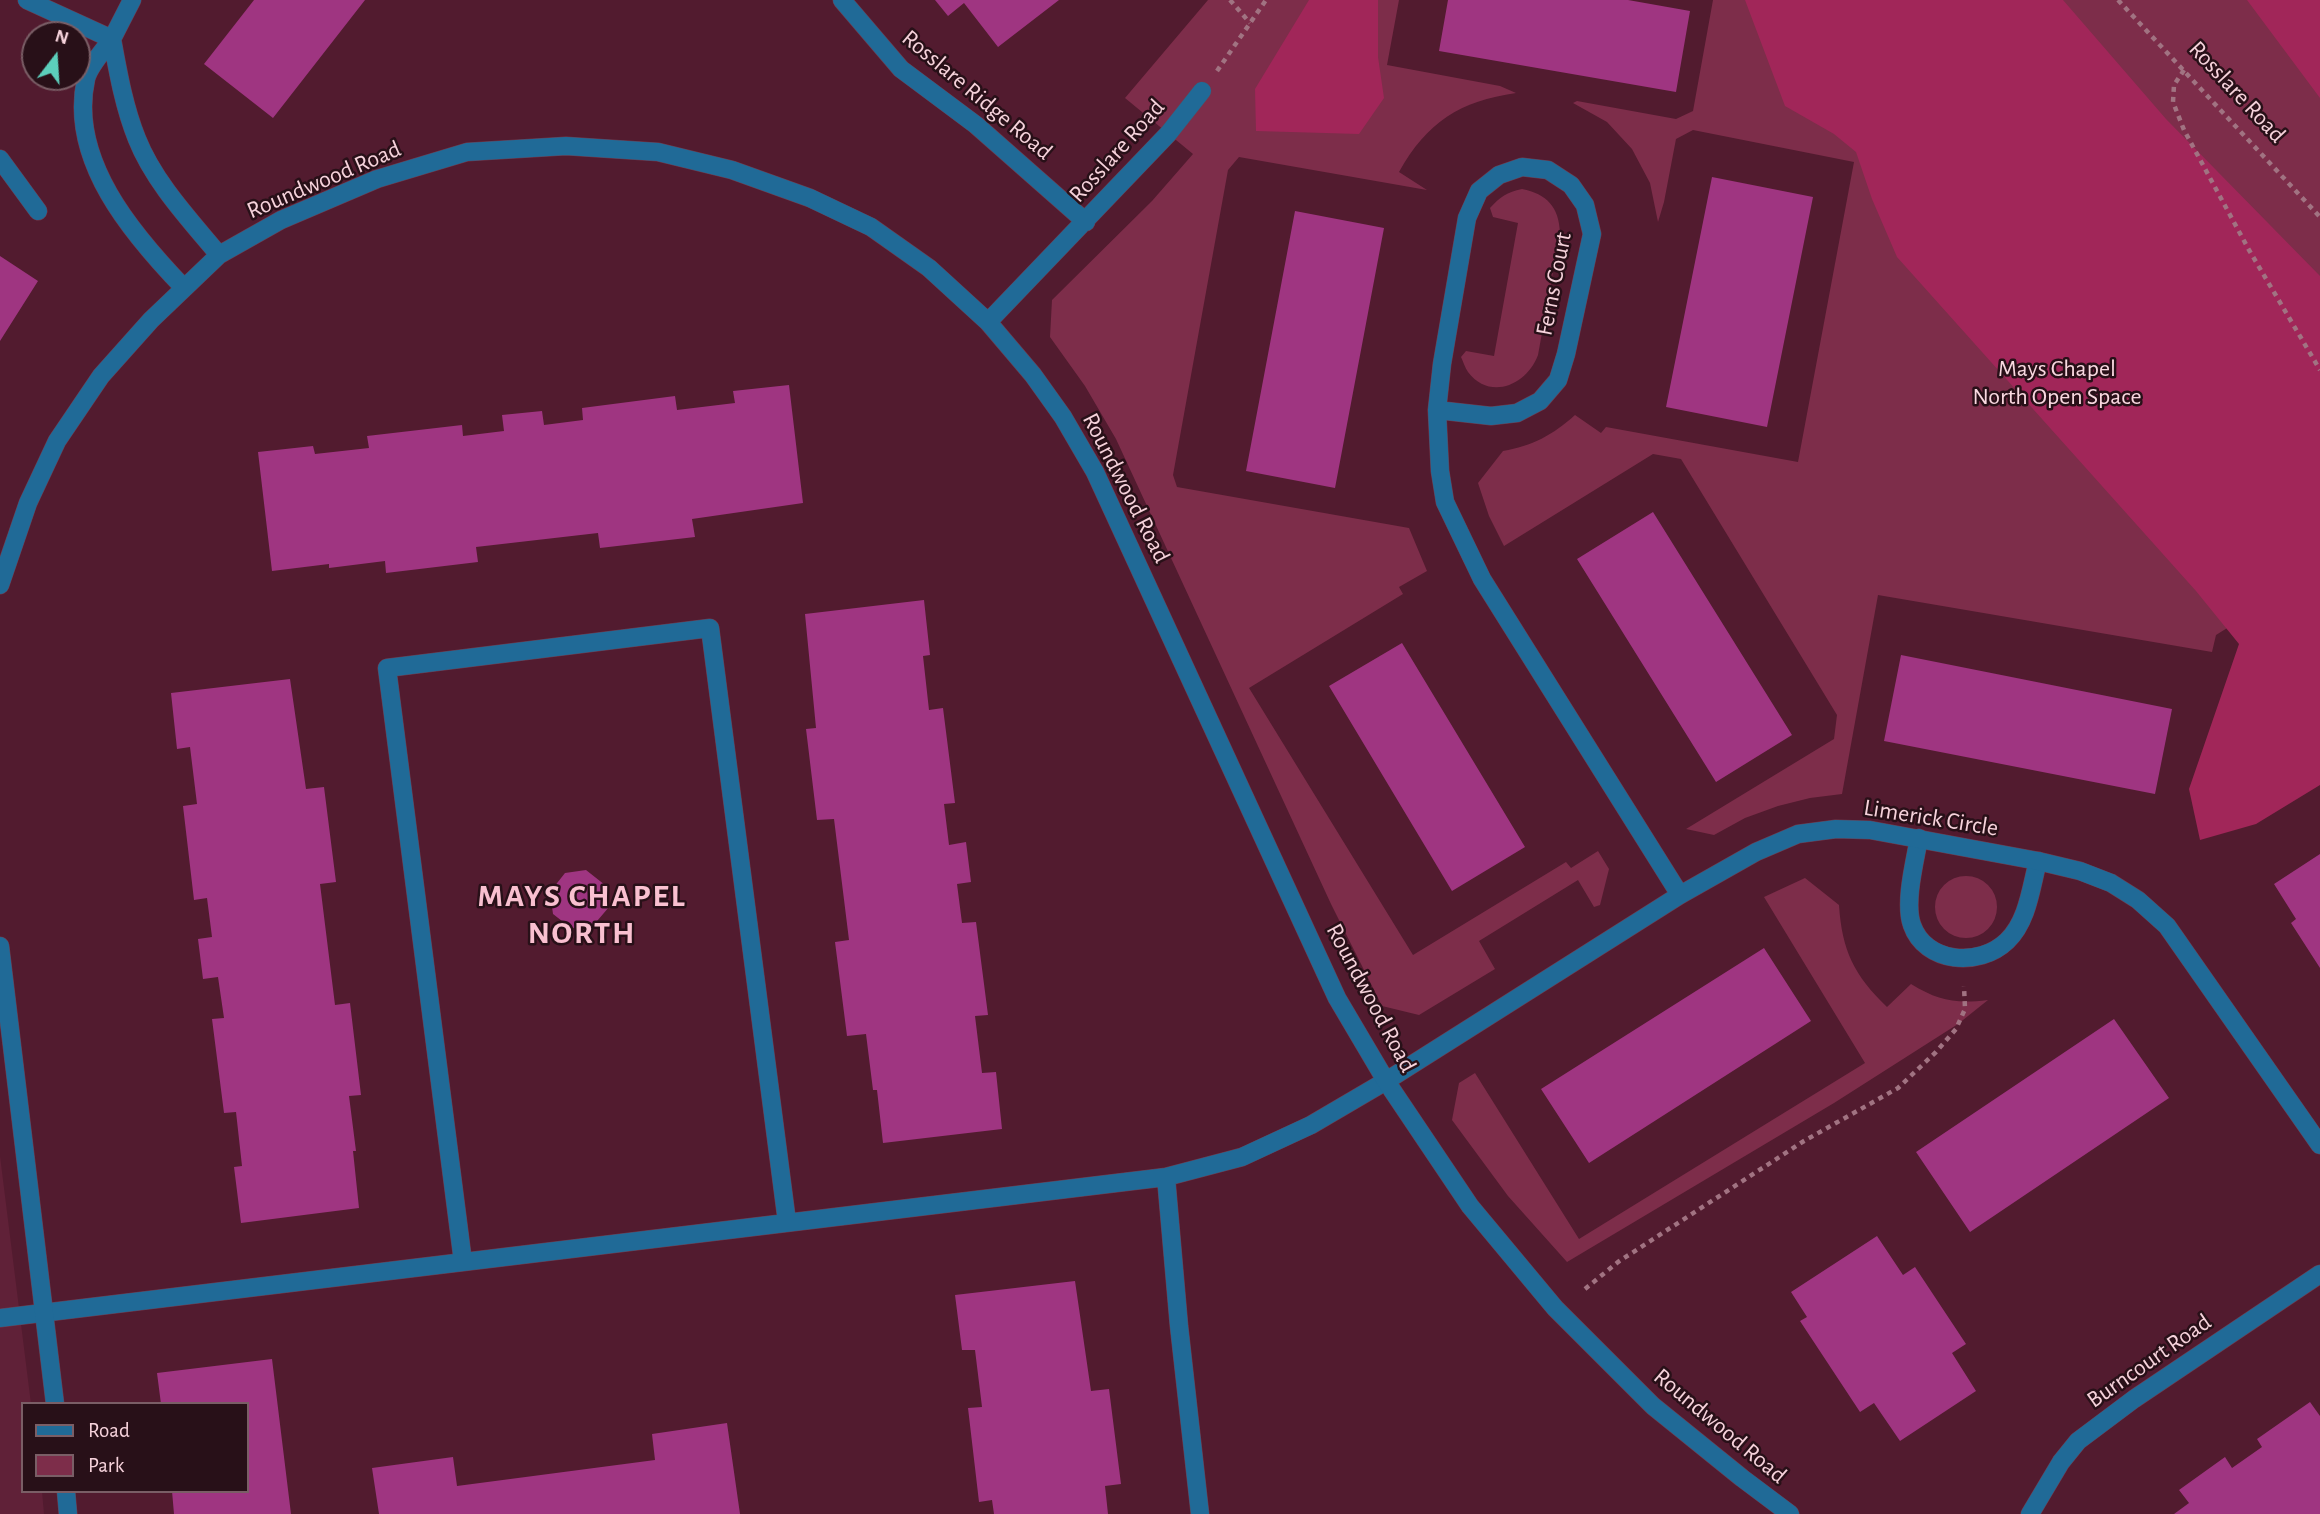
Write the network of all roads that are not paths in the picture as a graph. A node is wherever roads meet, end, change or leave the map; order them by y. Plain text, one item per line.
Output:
1 (27, 0) edge
2 (132, 0) edge
3 (842, 0) edge
4 (112, 39) junction
5 (1202, 92) road end
6 (0, 159) edge
7 (38, 211) dead end
8 (1086, 222) junction
9 (219, 255) junction
10 (184, 288) junction
11 (988, 322) junction
12 (1437, 410) junction
13 (0, 585) edge
14 (1919, 838) junction
15 (2038, 861) junction
16 (1680, 895) junction
17 (0, 946) edge
18 (1386, 1081) junction
19 (2320, 1144) edge
20 (1166, 1177) junction
21 (787, 1222) junction
22 (463, 1262) junction
23 (2320, 1274) edge
24 (44, 1312) junction
25 (0, 1318) edge
26 (55, 1402) edge
27 (66, 1493) edge
28 (68, 1514) edge
29 (1200, 1514) edge
30 (1790, 1514) edge
31 (2030, 1514) edge

1 - 4 street
2 - 4 street
3 - 8 street, Rosslare Ridge Road
4 - 9 street
4 - 10 street
5 - 8 street, Rosslare Road
6 - 7 street
8 - 11 street, Rosslare Road
9 - 10 street, Roundwood Road
9 - 11 street, Roundwood Road
10 - 13 street, Roundwood Road
11 - 18 street, Roundwood Road
12 - 12 street, Ferns Court
12 - 16 street, Ferns Court
14 - 15 street, Limerick Circle
14 - 15 street
14 - 16 street, Limerick Circle
15 - 19 street, Limerick Circle
16 - 18 street, Limerick Circle
17 - 24 street
18 - 20 street, Limerick Circle
18 - 30 street, Roundwood Road
20 - 21 street, Limerick Circle
20 - 29 street
21 - 22 street, Limerick Circle
21 - 22 street
22 - 24 street, Limerick Circle
23 - 31 street, Burncourt Road
24 - 25 street, Limerick Circle
24 - 26 street
27 - 28 street

